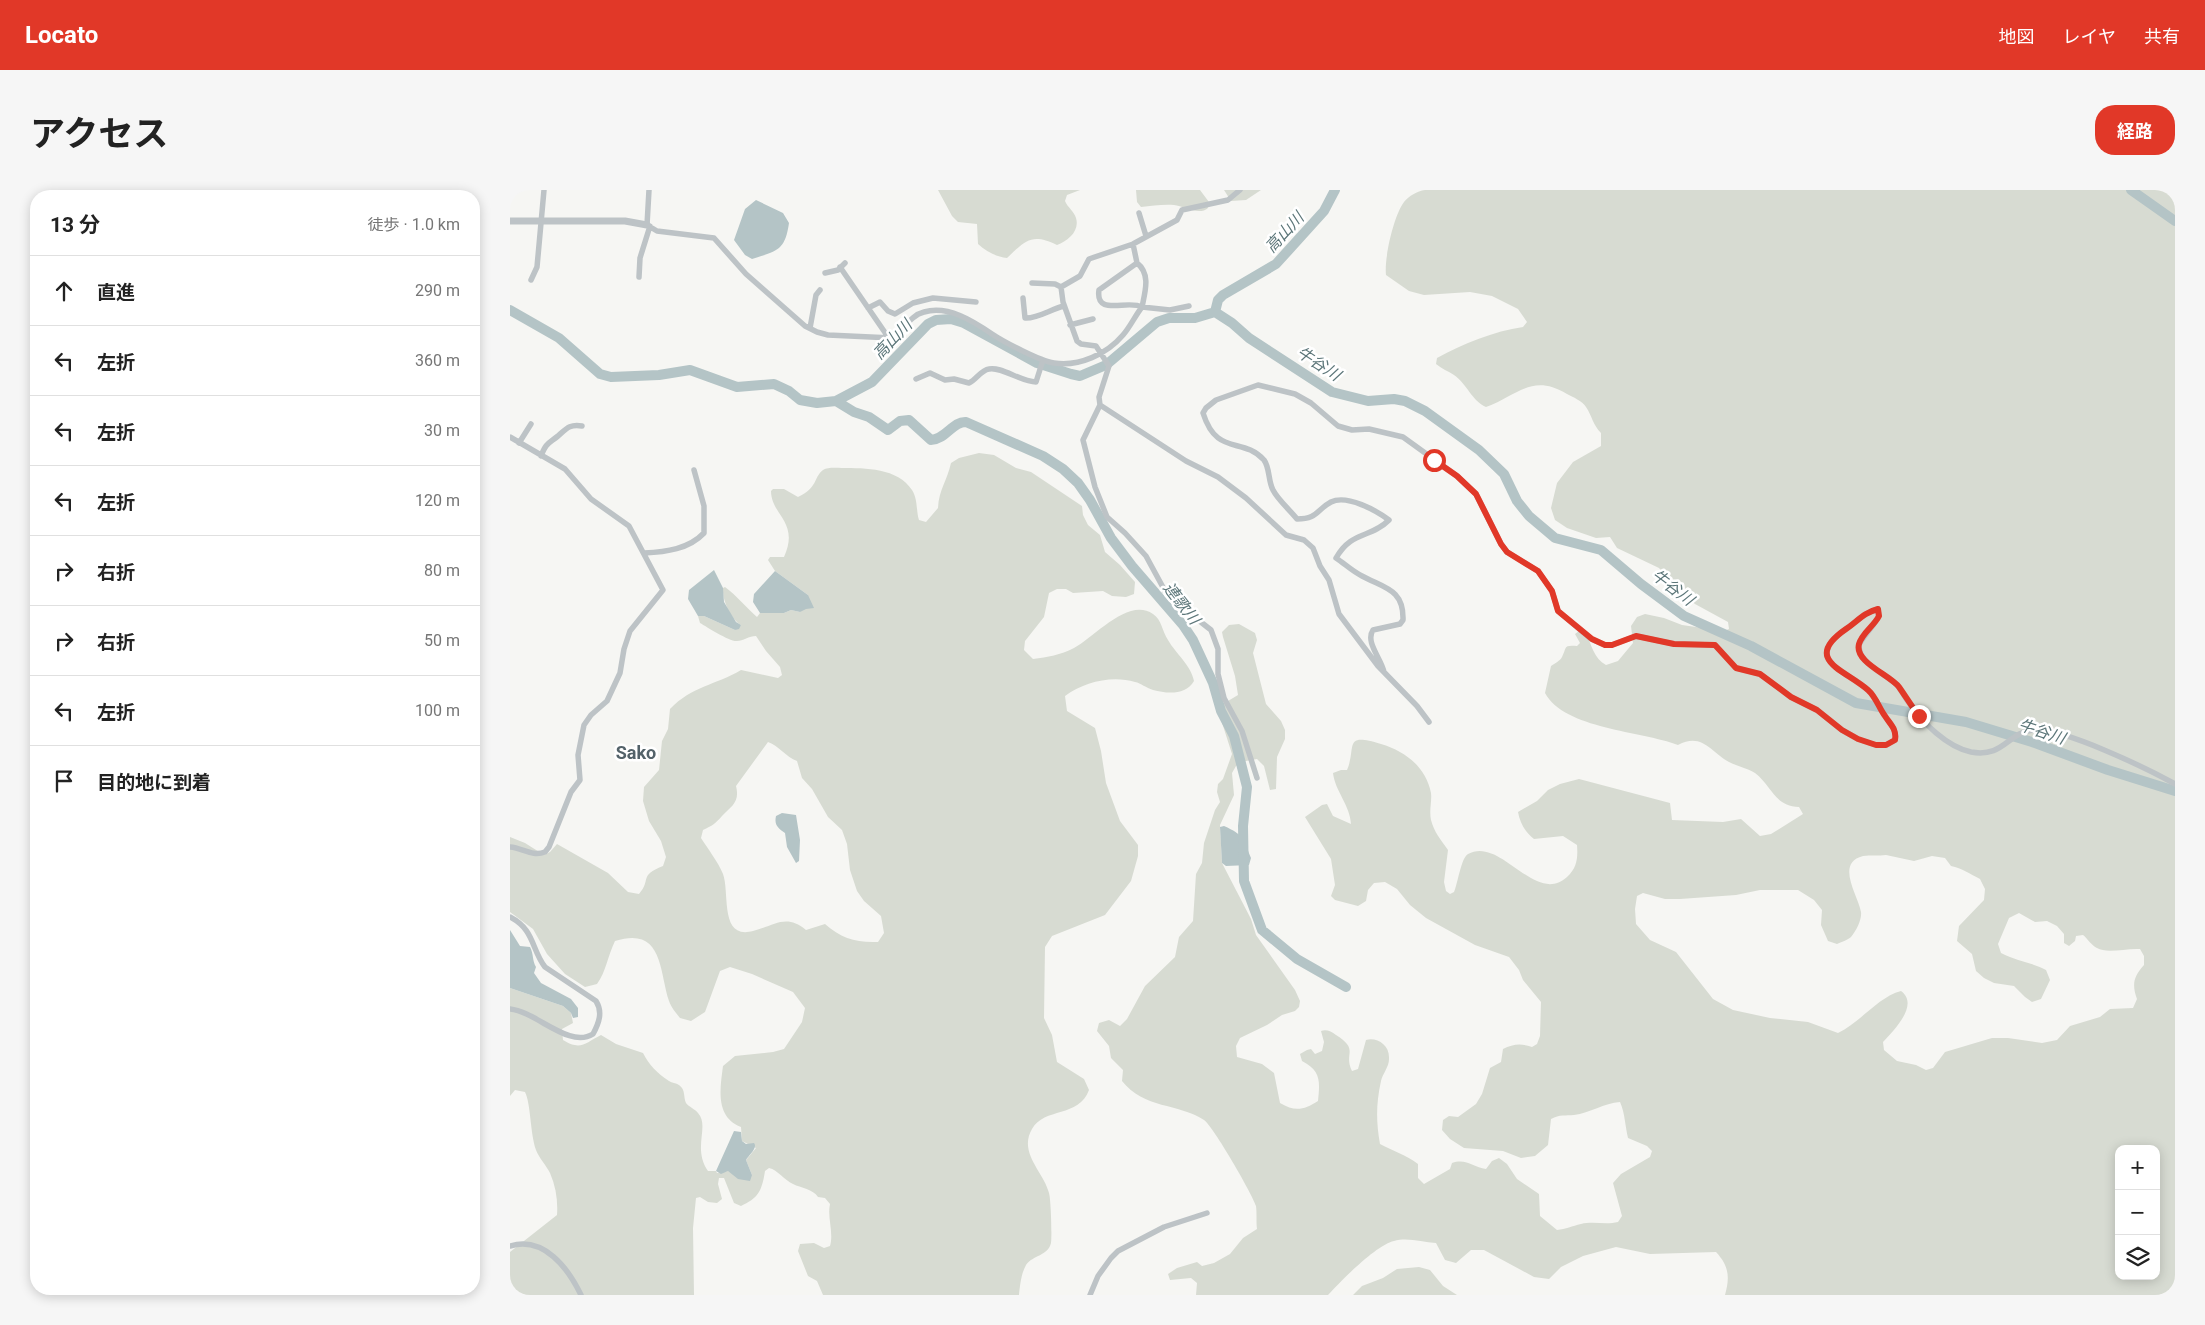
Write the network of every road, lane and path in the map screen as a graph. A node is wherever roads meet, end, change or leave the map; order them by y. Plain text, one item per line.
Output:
1 (544, 190) edge
2 (649, 190) edge
3 (1240, 190) edge
4 (1139, 213) dead end
5 (510, 221) edge
6 (542, 221) junction
7 (648, 225) junction
8 (1146, 236) junction
9 (1133, 244) junction
10 (1137, 263) junction
11 (825, 272) dead end
12 (640, 277) dead end
13 (531, 280) dead end
14 (1032, 283) dead end
15 (1061, 287) junction
16 (820, 290) dead end
17 (1023, 298) dead end
18 (976, 302) dead end
19 (1064, 306) junction
20 (1189, 306) dead end
21 (1142, 307) junction
22 (868, 308) junction
23 (1093, 319) dead end
24 (1070, 325) junction
25 (810, 328) junction
26 (886, 339) junction
27 (1101, 355) junction
28 (1042, 363) junction
29 (916, 379) dead end
30 (1100, 405) junction
31 (531, 424) dead end
32 (582, 426) dead end
33 (510, 437) edge
34 (519, 443) junction
35 (541, 456) junction
36 (694, 470) dead end
37 (644, 553) junction
38 (1384, 672) junction
39 (1429, 722) dead end
40 (1257, 778) dead end
41 (2175, 784) edge
42 (510, 847) edge
43 (510, 917) edge
44 (510, 1009) edge
45 (1207, 1213) dead end
46 (510, 1246) edge
47 (581, 1295) edge
48 (1090, 1295) edge

1 - 6 street
2 - 7 street
3 - 8 street
4 - 8 street
5 - 6 street
6 - 7 street
6 - 13 street
7 - 12 street
7 - 25 street
8 - 9 street
9 - 10 street
9 - 15 street
10 - 21 street
10 - 21 street
11 - 22 street
14 - 15 street
15 - 19 street
16 - 25 street
17 - 19 street
18 - 22 street
19 - 24 street
20 - 21 street
21 - 27 street
22 - 26 street
23 - 24 street
24 - 27 street
25 - 26 street
26 - 28 street
27 - 28 street
27 - 30 street
28 - 29 street
30 - 38 street
30 - 40 street
31 - 34 street
32 - 35 street
33 - 34 street
34 - 35 street
35 - 37 street
36 - 37 street
37 - 42 street
38 - 39 street
38 - 41 street
43 - 44 street
45 - 48 street
46 - 47 street

